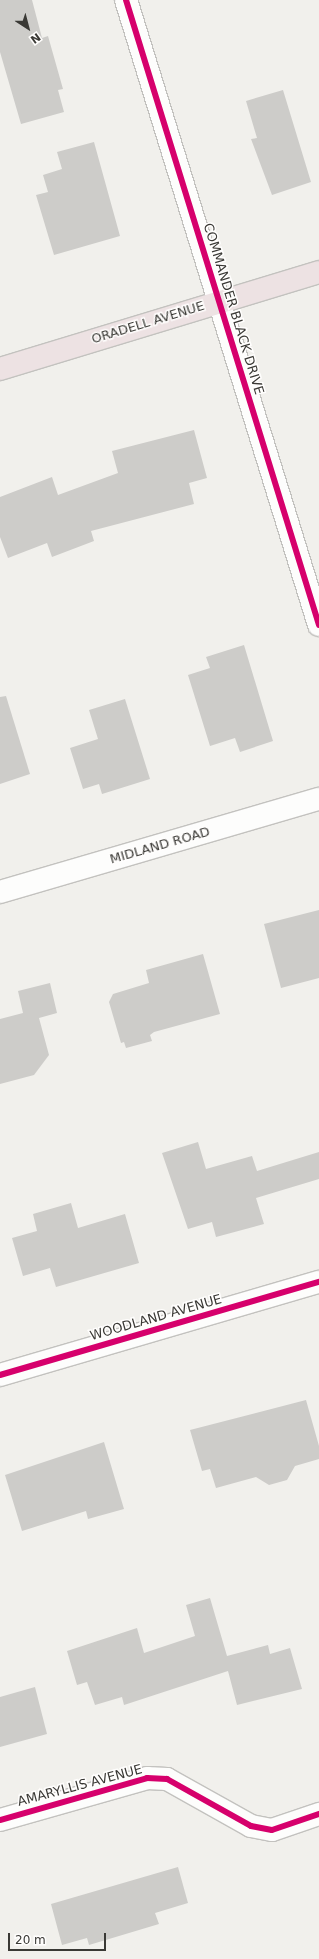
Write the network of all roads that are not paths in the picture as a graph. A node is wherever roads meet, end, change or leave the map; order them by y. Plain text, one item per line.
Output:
1 (126, 0) edge
2 (319, 272) edge
3 (220, 301) junction
4 (0, 369) edge
5 (319, 625) edge
6 (319, 799) edge
7 (0, 892) edge
8 (319, 1282) edge
9 (0, 1375) edge
10 (319, 1814) edge
11 (0, 1820) edge

1 - 3 street, COMMANDER BLACK DRIVE
2 - 3 main road, ORADELL AVENUE
3 - 4 main road, ORADELL AVENUE
3 - 5 street, COMMANDER BLACK DRIVE
6 - 7 street, MIDLAND ROAD
8 - 9 street, WOODLAND AVENUE
10 - 11 street, AMARYLLIS AVENUE

